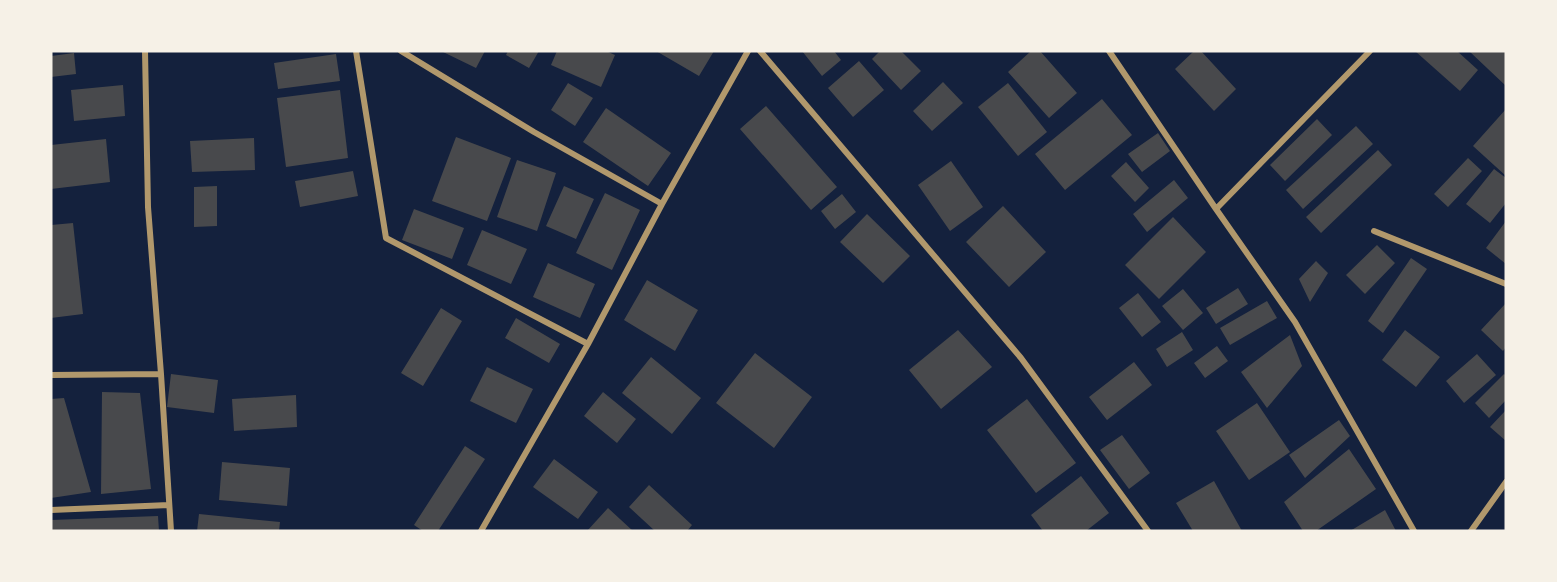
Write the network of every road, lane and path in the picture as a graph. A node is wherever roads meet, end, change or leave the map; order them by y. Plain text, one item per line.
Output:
1 (145, 51) edge
2 (356, 51) edge
3 (401, 51) edge
4 (748, 51) edge
5 (760, 51) edge
6 (1108, 51) edge
7 (1370, 51) edge
8 (662, 204) junction
9 (1216, 209) junction
10 (1374, 231) dead end
11 (1506, 284) edge
12 (588, 344) junction
13 (161, 374) junction
14 (51, 375) edge
15 (1506, 482) edge
16 (169, 505) junction
17 (51, 510) edge
18 (171, 531) edge
19 (481, 531) edge
20 (1148, 531) edge
21 (1414, 531) edge
22 (1471, 531) edge

1 - 13 street
2 - 12 street
3 - 8 street
4 - 8 street
5 - 20 street
6 - 9 street
7 - 9 street
8 - 12 street
9 - 21 street
10 - 11 street
12 - 19 street
13 - 14 street
13 - 16 street
15 - 22 street
16 - 17 street
16 - 18 street

